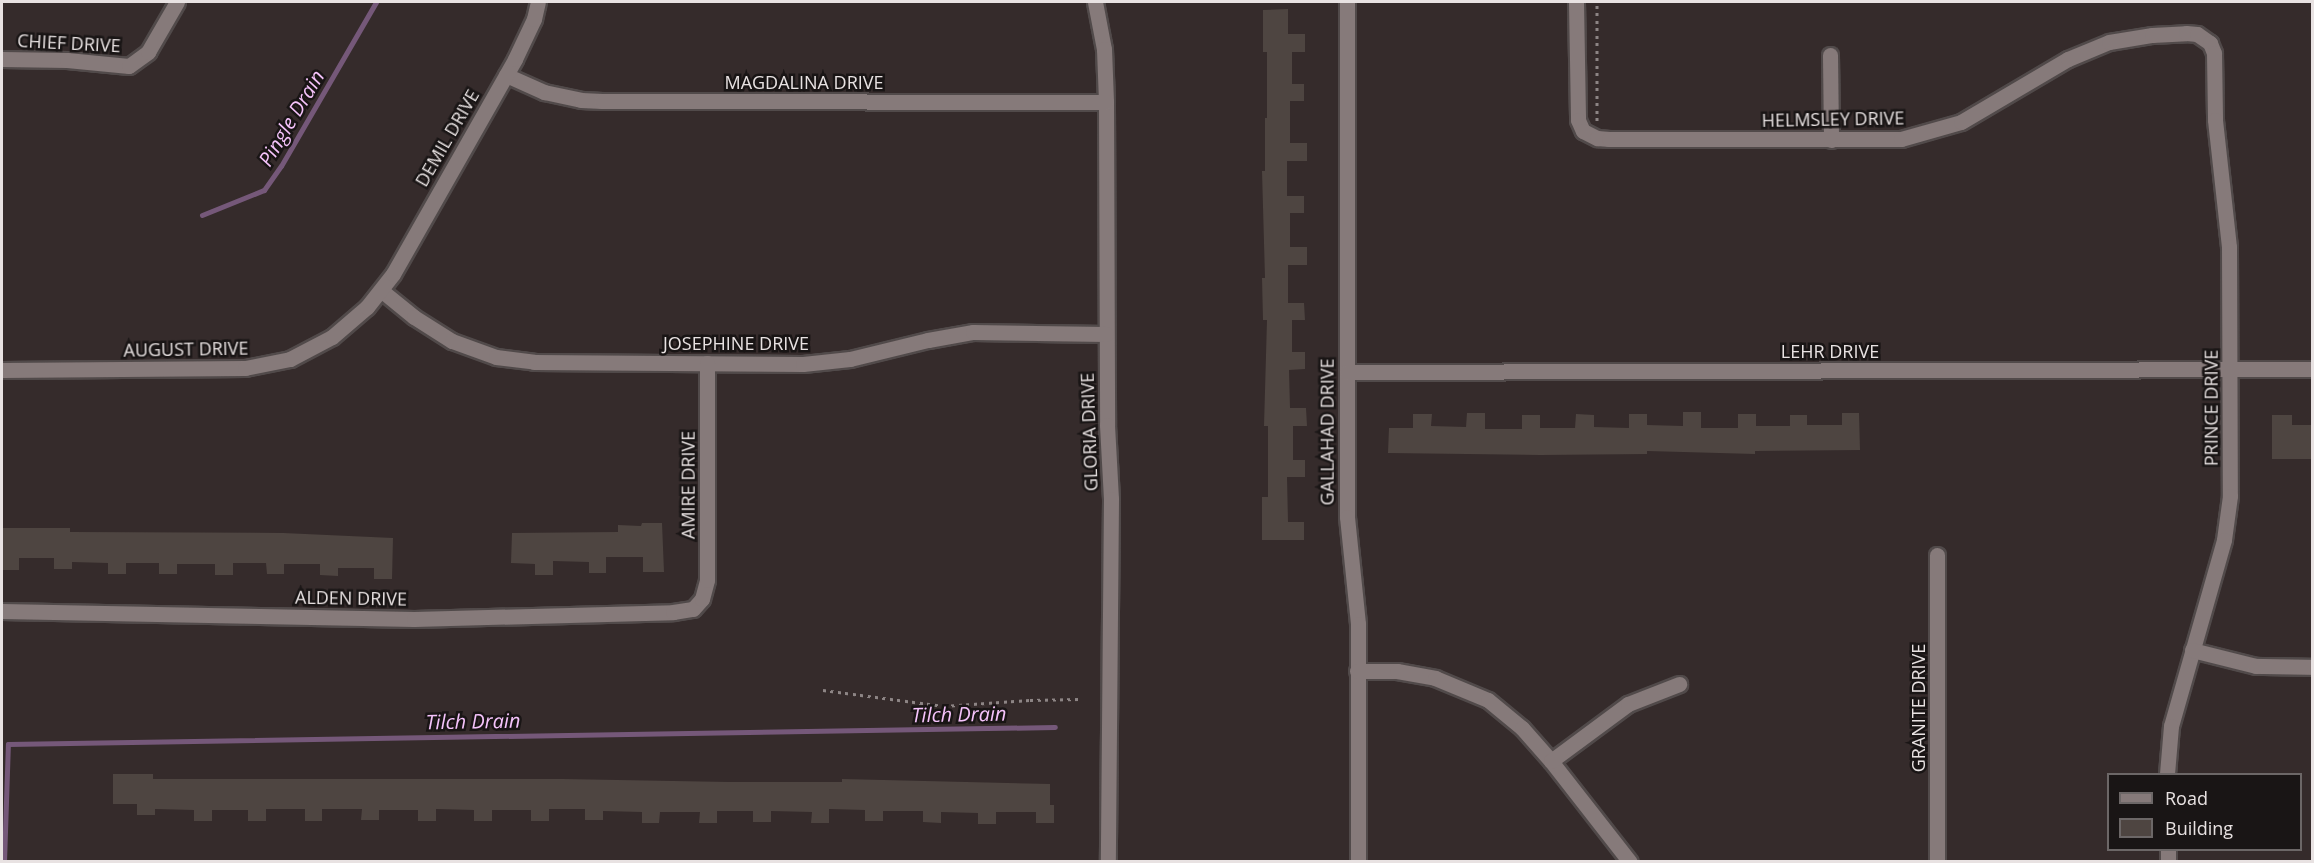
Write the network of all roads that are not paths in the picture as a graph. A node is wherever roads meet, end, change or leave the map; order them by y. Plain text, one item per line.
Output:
1 (177, 2) edge
2 (538, 2) edge
3 (1095, 2) edge
4 (1347, 2) edge
5 (1576, 2) edge
6 (2204, 37) joint
7 (1830, 55) dead end
8 (2, 59) edge
9 (507, 75) junction
10 (1106, 102) junction
11 (1831, 140) junction
12 (382, 291) junction
13 (1106, 334) junction
14 (707, 363) junction
15 (2313, 369) edge
16 (2, 370) edge
17 (2231, 370) junction
18 (1347, 372) junction
19 (1937, 555) dead end
20 (698, 604) joint
21 (2, 611) edge
22 (2192, 650) junction
23 (2313, 667) edge
24 (1357, 671) junction
25 (1679, 684) dead end
26 (1551, 761) junction
27 (2167, 773) edge
28 (1108, 861) edge
29 (1358, 861) edge
30 (1630, 861) edge
31 (1937, 861) edge

1 - 8 street, CHIEF DRIVE
2 - 9 street, DEMIL DRIVE
3 - 10 street, GLORIA DRIVE
4 - 18 street, GALLAHAD DRIVE
5 - 11 street, HELMSLEY DRIVE
6 - 11 street, HELMSLEY DRIVE
6 - 17 street, PRINCE DRIVE
7 - 11 street
9 - 10 street, MAGDALINA DRIVE
9 - 12 street, DEMIL DRIVE
10 - 13 street, GLORIA DRIVE
12 - 14 street, JOSEPHINE DRIVE
12 - 16 street, AUGUST DRIVE
13 - 14 street, JOSEPHINE DRIVE
13 - 28 street, GLORIA DRIVE
14 - 20 street, AMIRE DRIVE
15 - 17 street, LEHR DRIVE
17 - 18 street, LEHR DRIVE
17 - 22 street, PRINCE DRIVE
18 - 24 street, GALLAHAD DRIVE
19 - 31 street, GRANITE DRIVE
20 - 21 street, ALDEN DRIVE
22 - 23 street
22 - 27 street, PRINCE DRIVE
24 - 26 street
24 - 29 street, GALLAHAD DRIVE
25 - 26 street
26 - 30 street

